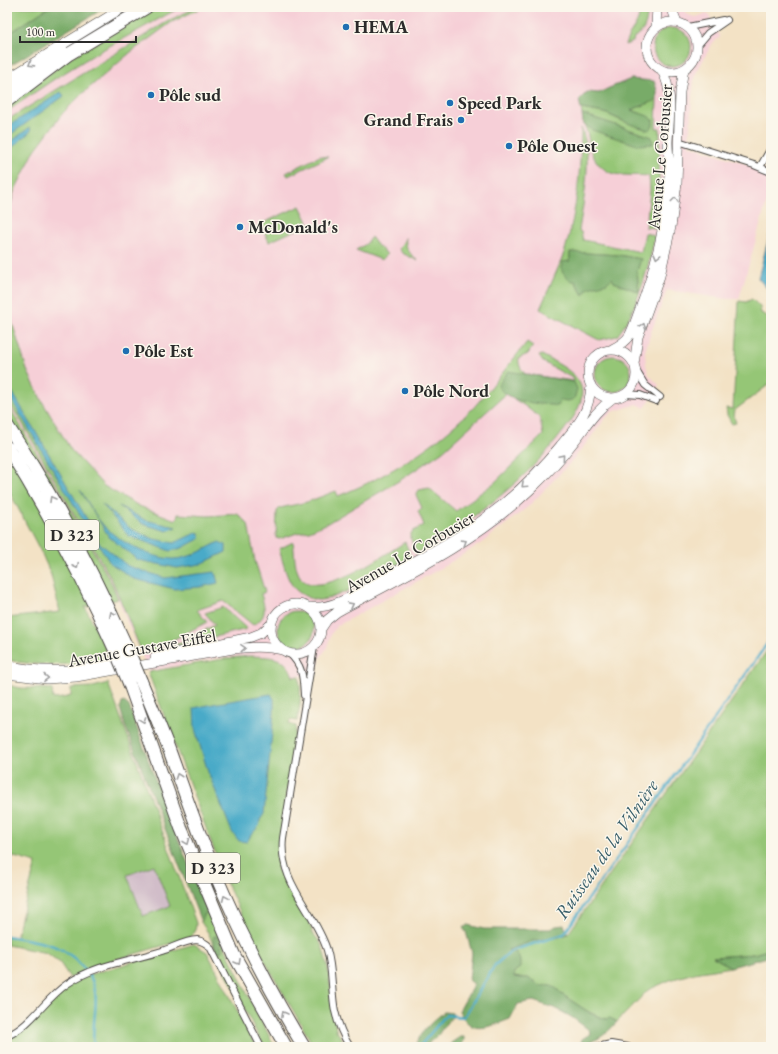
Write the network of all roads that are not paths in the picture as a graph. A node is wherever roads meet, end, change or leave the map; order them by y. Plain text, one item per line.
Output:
1 (124, 7) edge
2 (139, 7) edge
3 (147, 7) edge
4 (657, 7) edge
5 (671, 7) edge
6 (677, 22) junction
7 (656, 26) junction
8 (688, 28) junction
9 (697, 46) junction
10 (684, 69) junction
11 (662, 71) junction
12 (7, 79) edge
13 (7, 89) edge
14 (7, 101) edge
15 (678, 141) junction
16 (771, 148) edge
17 (760, 167) junction
18 (771, 172) edge
19 (612, 349) junction
20 (635, 368) junction
21 (591, 385) junction
22 (626, 394) junction
23 (613, 398) junction
24 (7, 425) edge
25 (7, 447) edge
26 (310, 607) junction
27 (271, 624) junction
28 (321, 629) junction
29 (314, 647) junction
30 (285, 652) junction
31 (7, 665) edge
32 (7, 674) edge
33 (135, 682) junction
34 (304, 701) junction
35 (7, 1036) edge
36 (261, 1047) edge
37 (286, 1047) edge
38 (304, 1047) edge
39 (350, 1047) edge
40 (597, 1047) edge
41 (628, 1047) edge

1 -> 12 street
2 - 13 street
3 - 14 highway
4 - 7 street
5 - 6 street
6 - 7 street
6 - 8 street
7 - 11 street
8 - 9 street
8 - 9 street
9 - 10 street
10 - 11 street
10 - 15 street, Avenue Le Corbusier
11 -> 19 street, Avenue Le Corbusier
15 - 17 street
20 -> 15 street, Avenue Le Corbusier
16 - 17 street
17 - 18 street
19 - 20 street
19 - 21 street
20 - 22 street
20 - 22 street
21 - 23 street
21 -> 26 street, Avenue Le Corbusier
22 - 23 street
28 -> 23 street, Avenue Le Corbusier
33 -> 24 highway, D 323, bridge
25 -> 33 highway, D 323, bridge
26 - 27 street
26 - 28 street
27 - 30 street
27 - 31 street, Avenue Gustave Eiffel
28 - 29 street
29 - 30 street
29 - 34 street
32 -> 30 street, Avenue Gustave Eiffel
30 - 34 street
33 -> 37 highway, D 323
38 -> 33 highway, D 323
34 - 39 street
35 - 36 street
40 - 41 street

